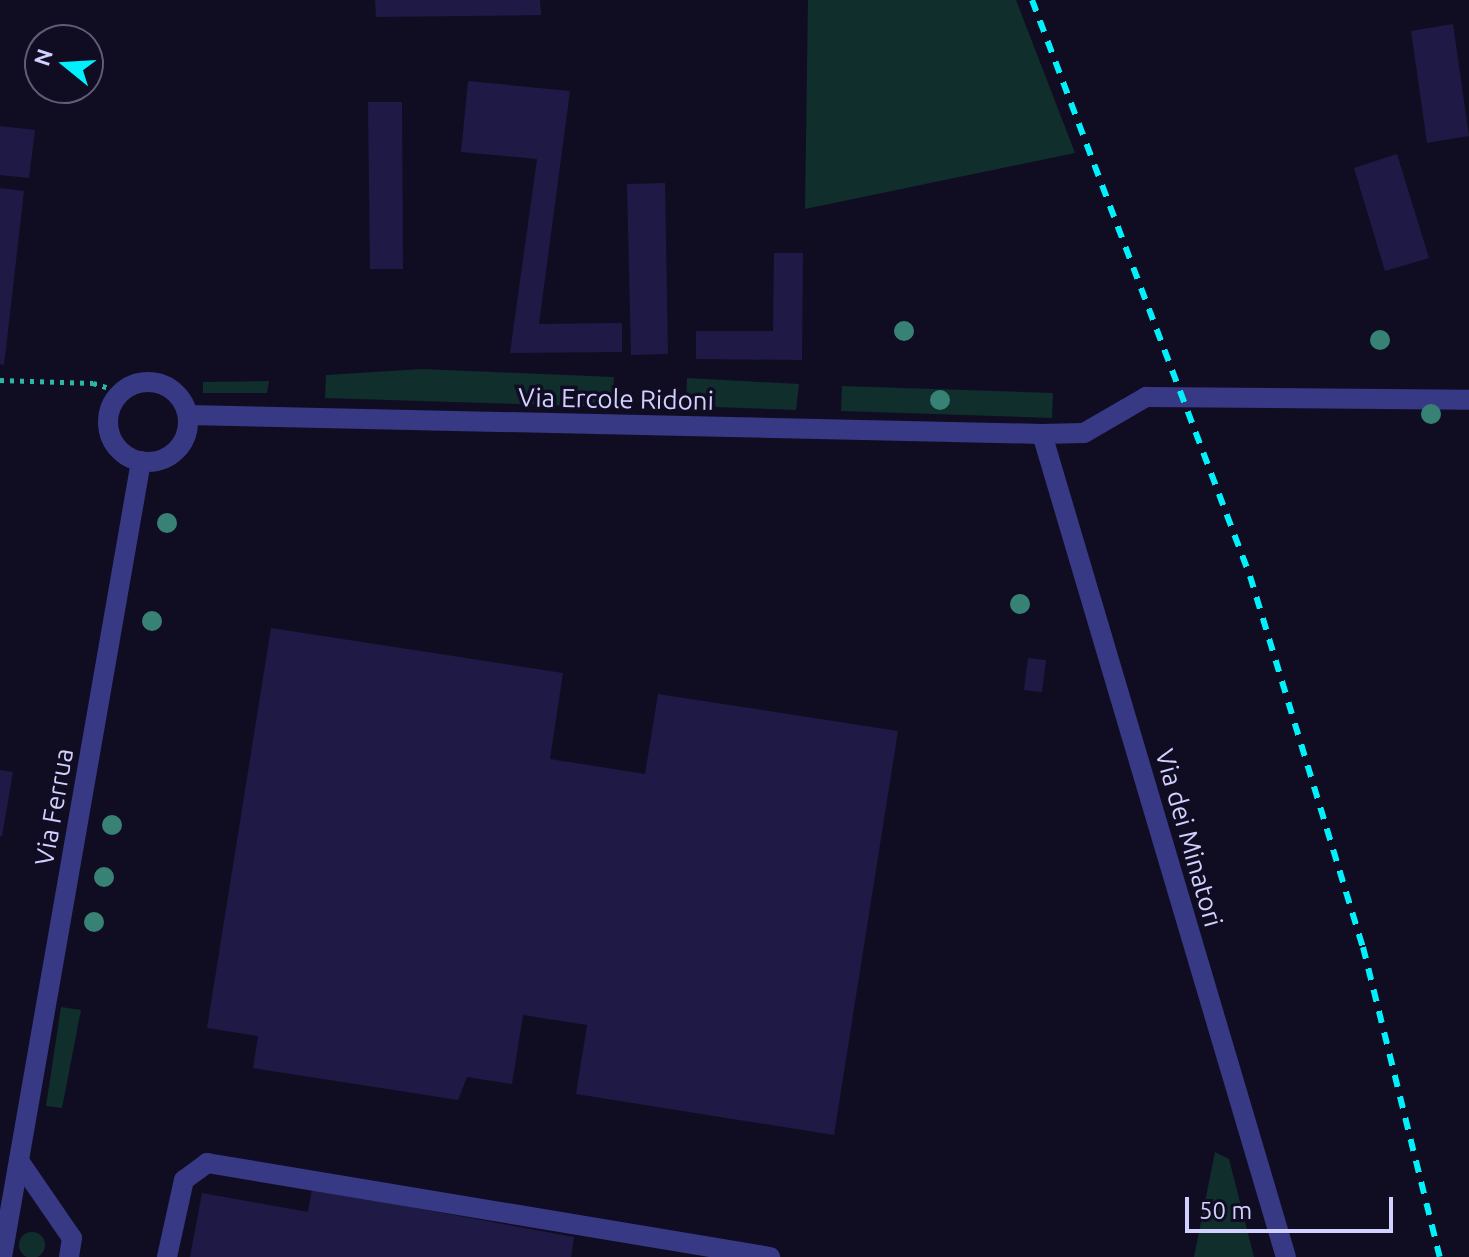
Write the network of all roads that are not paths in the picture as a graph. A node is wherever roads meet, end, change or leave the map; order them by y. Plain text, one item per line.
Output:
1 (1469, 400) edge
2 (188, 415) junction
3 (1042, 434) junction
4 (141, 461) junction
5 (19, 1161) junction
6 (2, 1257) edge
7 (69, 1257) edge
8 (167, 1257) edge
9 (770, 1257) edge
10 (1286, 1257) edge

1 - 3 street, Via Ercole Ridoni
2 - 3 street, Via Ercole Ridoni
2 - 4 street
2 - 4 street
3 - 10 street, Via dei Minatori
4 - 5 street, Via Ferrua
5 - 6 street, Via Ferrua
5 - 7 street
8 - 9 street

